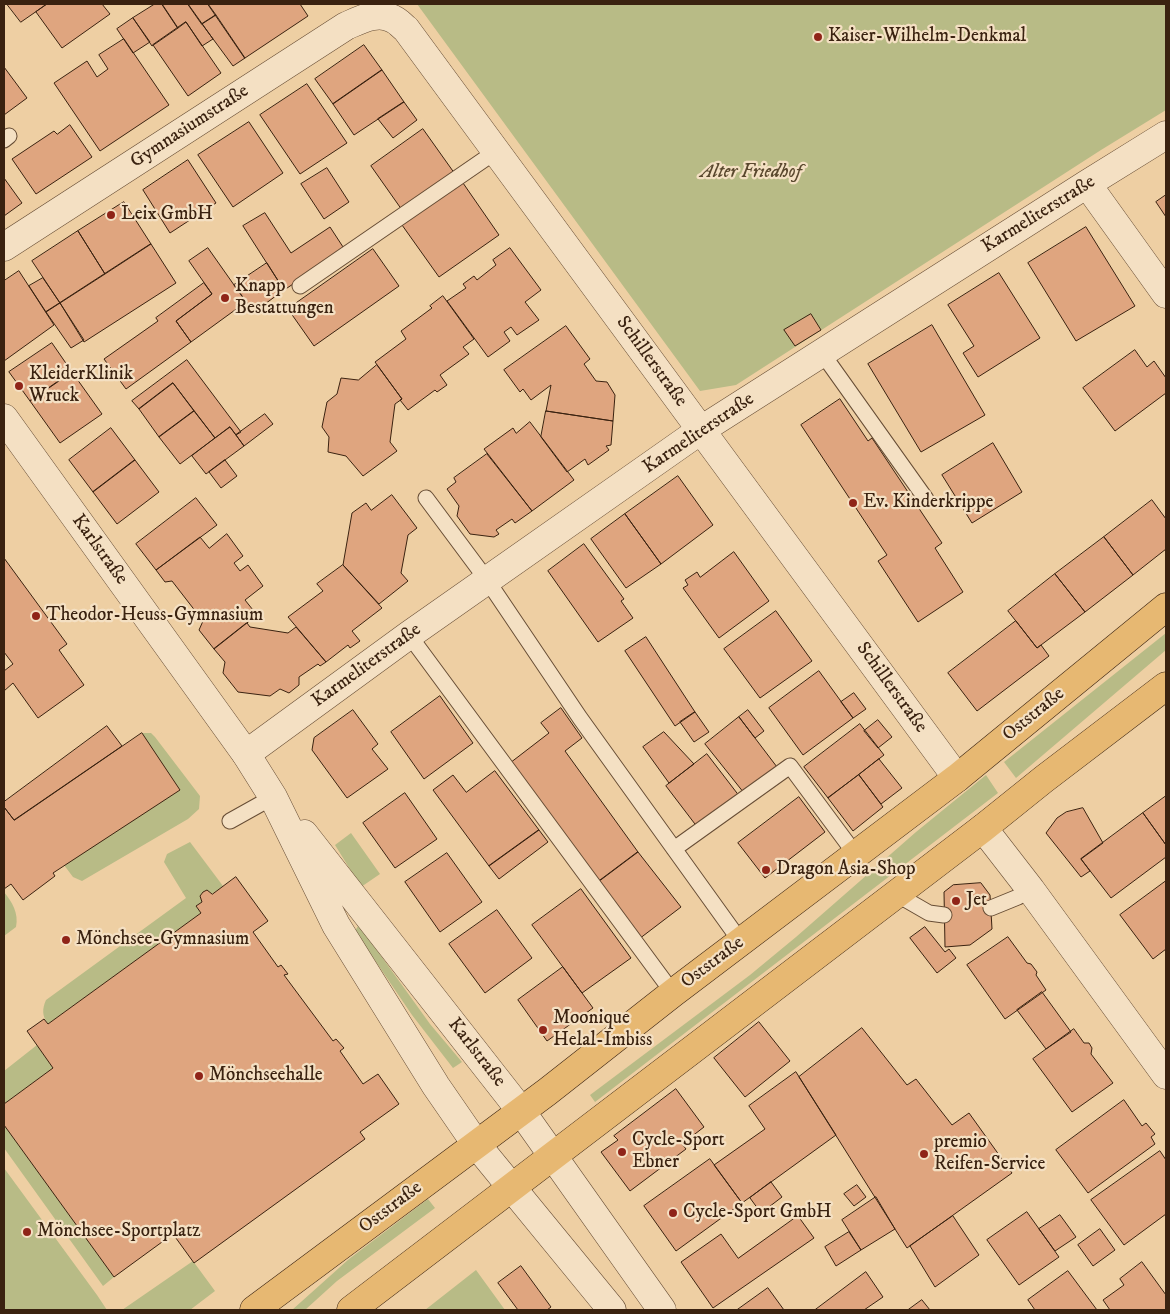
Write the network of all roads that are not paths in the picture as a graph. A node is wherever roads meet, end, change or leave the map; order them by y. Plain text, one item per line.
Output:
1 (378, 10) edge
2 (1166, 136) edge
3 (495, 152) junction
4 (1087, 184) junction
5 (4, 247) edge
6 (300, 286) dead end
7 (1166, 294) edge
8 (822, 353) junction
9 (4, 418) edge
10 (701, 430) junction
11 (426, 498) dead end
12 (926, 499) dead end
13 (487, 580) junction
14 (1166, 607) edge
15 (408, 635) junction
16 (1166, 686) edge
17 (246, 754) junction
18 (957, 778) junction
19 (276, 801) junction
20 (230, 820) dead end
21 (983, 828) junction
22 (674, 849) junction
23 (856, 855) junction
24 (1031, 890) junction
25 (896, 894) junction
26 (991, 908) dead end
27 (944, 915) dead end
28 (741, 942) junction
29 (674, 993) junction
30 (1166, 1075) edge
31 (521, 1111) junction
32 (476, 1144) junction
33 (552, 1156) junction
34 (511, 1188) junction
35 (254, 1310) edge
36 (351, 1310) edge
37 (612, 1310) edge
38 (662, 1310) edge

1 - 3 street, Schillerstraße
1 - 5 street, Gymnasiumstraße
2 - 4 street, Karmeliterstraße
3 - 6 lane
3 - 10 street, Schillerstraße
4 - 7 street
4 - 8 street, Karmeliterstraße
8 - 10 street, Karmeliterstraße
8 - 12 lane
9 - 17 street, Karlstraße
10 - 13 street, Karmeliterstraße
10 - 18 street, Schillerstraße
11 - 13 lane
13 - 15 street, Karmeliterstraße
13 - 22 lane
14 - 18 main road, Oststraße
15 - 17 street, Karmeliterstraße
15 - 29 lane
16 - 21 main road
17 - 19 street, Karlstraße
18 - 23 main road, Oststraße
19 - 20 lane
19 - 31 street, Karlstraße
19 - 32 street, Karlstraße
21 - 24 street
21 - 25 main road
22 - 23 lane
22 - 28 lane
23 - 28 main road, Oststraße
24 - 26 lane
24 - 30 street
25 - 27 lane
25 - 33 main road
28 - 29 main road, Oststraße
29 - 31 main road, Oststraße
31 - 32 main road, Oststraße
31 - 33 street, Karlstraße
32 - 34 street, Karlstraße
32 - 35 main road, Oststraße
33 - 34 main road
33 - 38 street, Karlstraße
34 - 36 main road
34 - 37 street, Karlstraße

